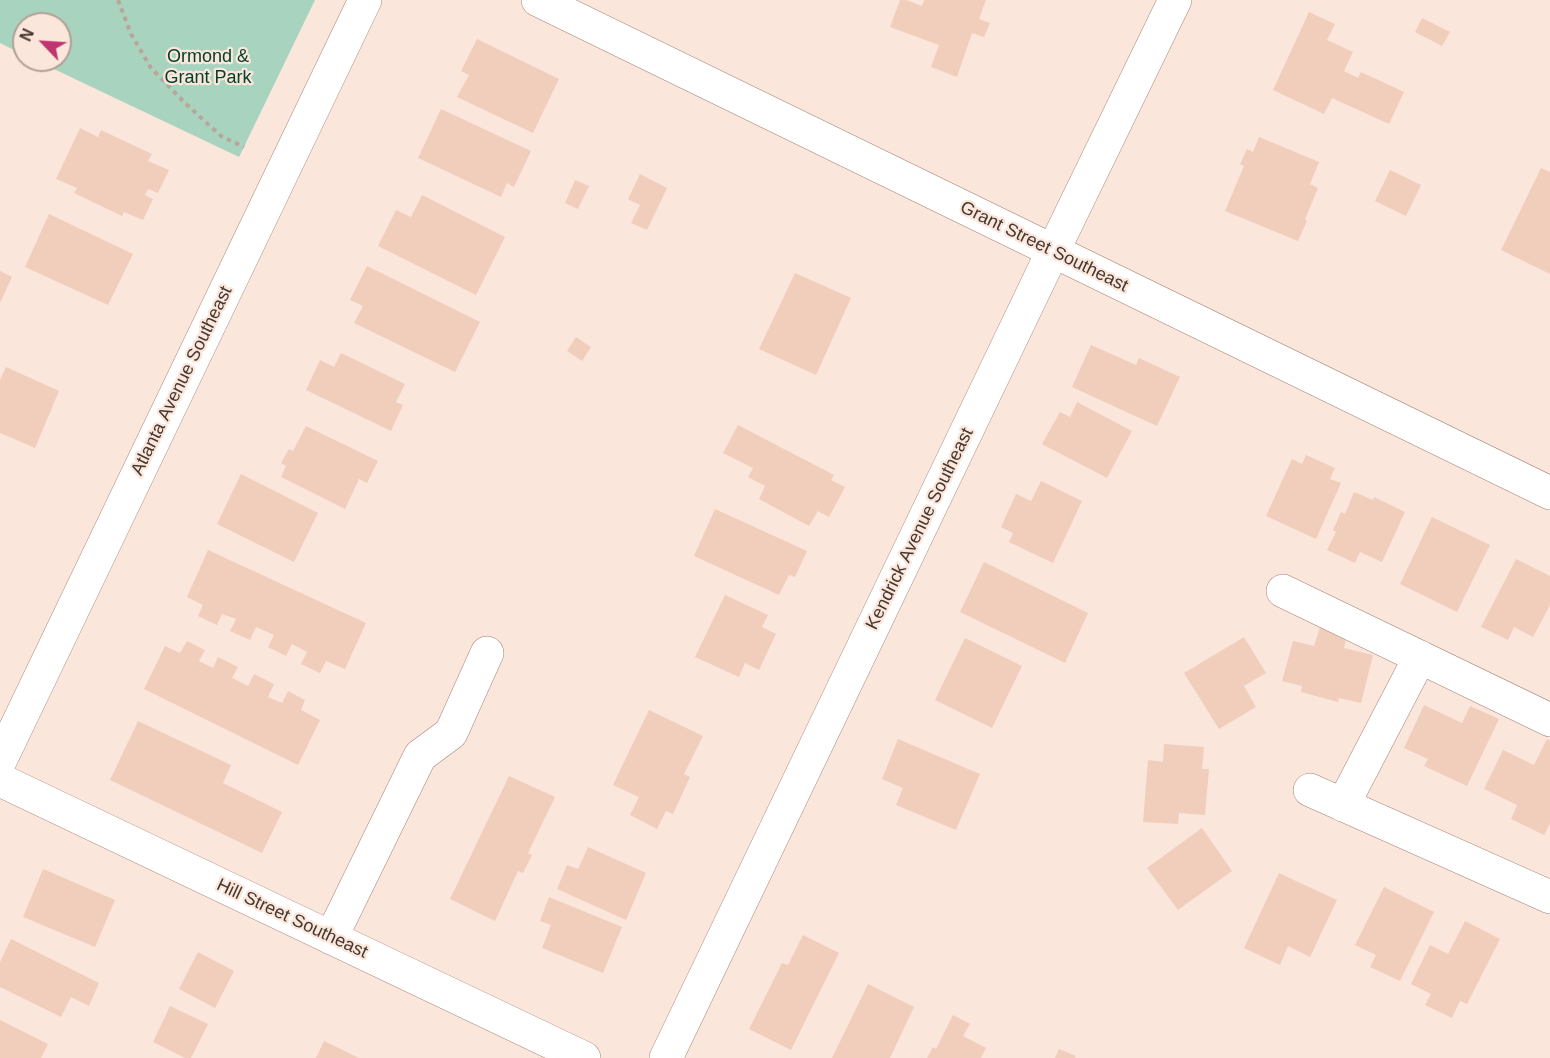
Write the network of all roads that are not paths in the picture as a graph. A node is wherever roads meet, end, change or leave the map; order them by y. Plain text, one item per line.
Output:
1 (365, 0) edge
2 (538, 0) edge
3 (1175, 0) edge
4 (1053, 251) junction
5 (1550, 493) edge
6 (1282, 591) dead end
7 (487, 653) dead end
8 (1420, 657) junction
9 (1550, 720) edge
10 (0, 761) edge
11 (0, 780) edge
12 (1310, 790) dead end
13 (1343, 805) junction
14 (1550, 897) edge
15 (331, 938) junction
16 (584, 1058) edge
17 (666, 1058) edge

1 - 10 street, Atlanta Avenue Southeast
2 - 4 street, Grant Street Southeast
3 - 4 street, Kendrick Avenue Southeast
4 - 5 street, Grant Street Southeast
4 - 17 street, Kendrick Avenue Southeast
6 - 8 street
7 - 15 street
8 - 9 street
8 - 13 street
11 - 15 street, Hill Street Southeast
12 - 13 street
13 - 14 street
15 - 16 street, Hill Street Southeast

